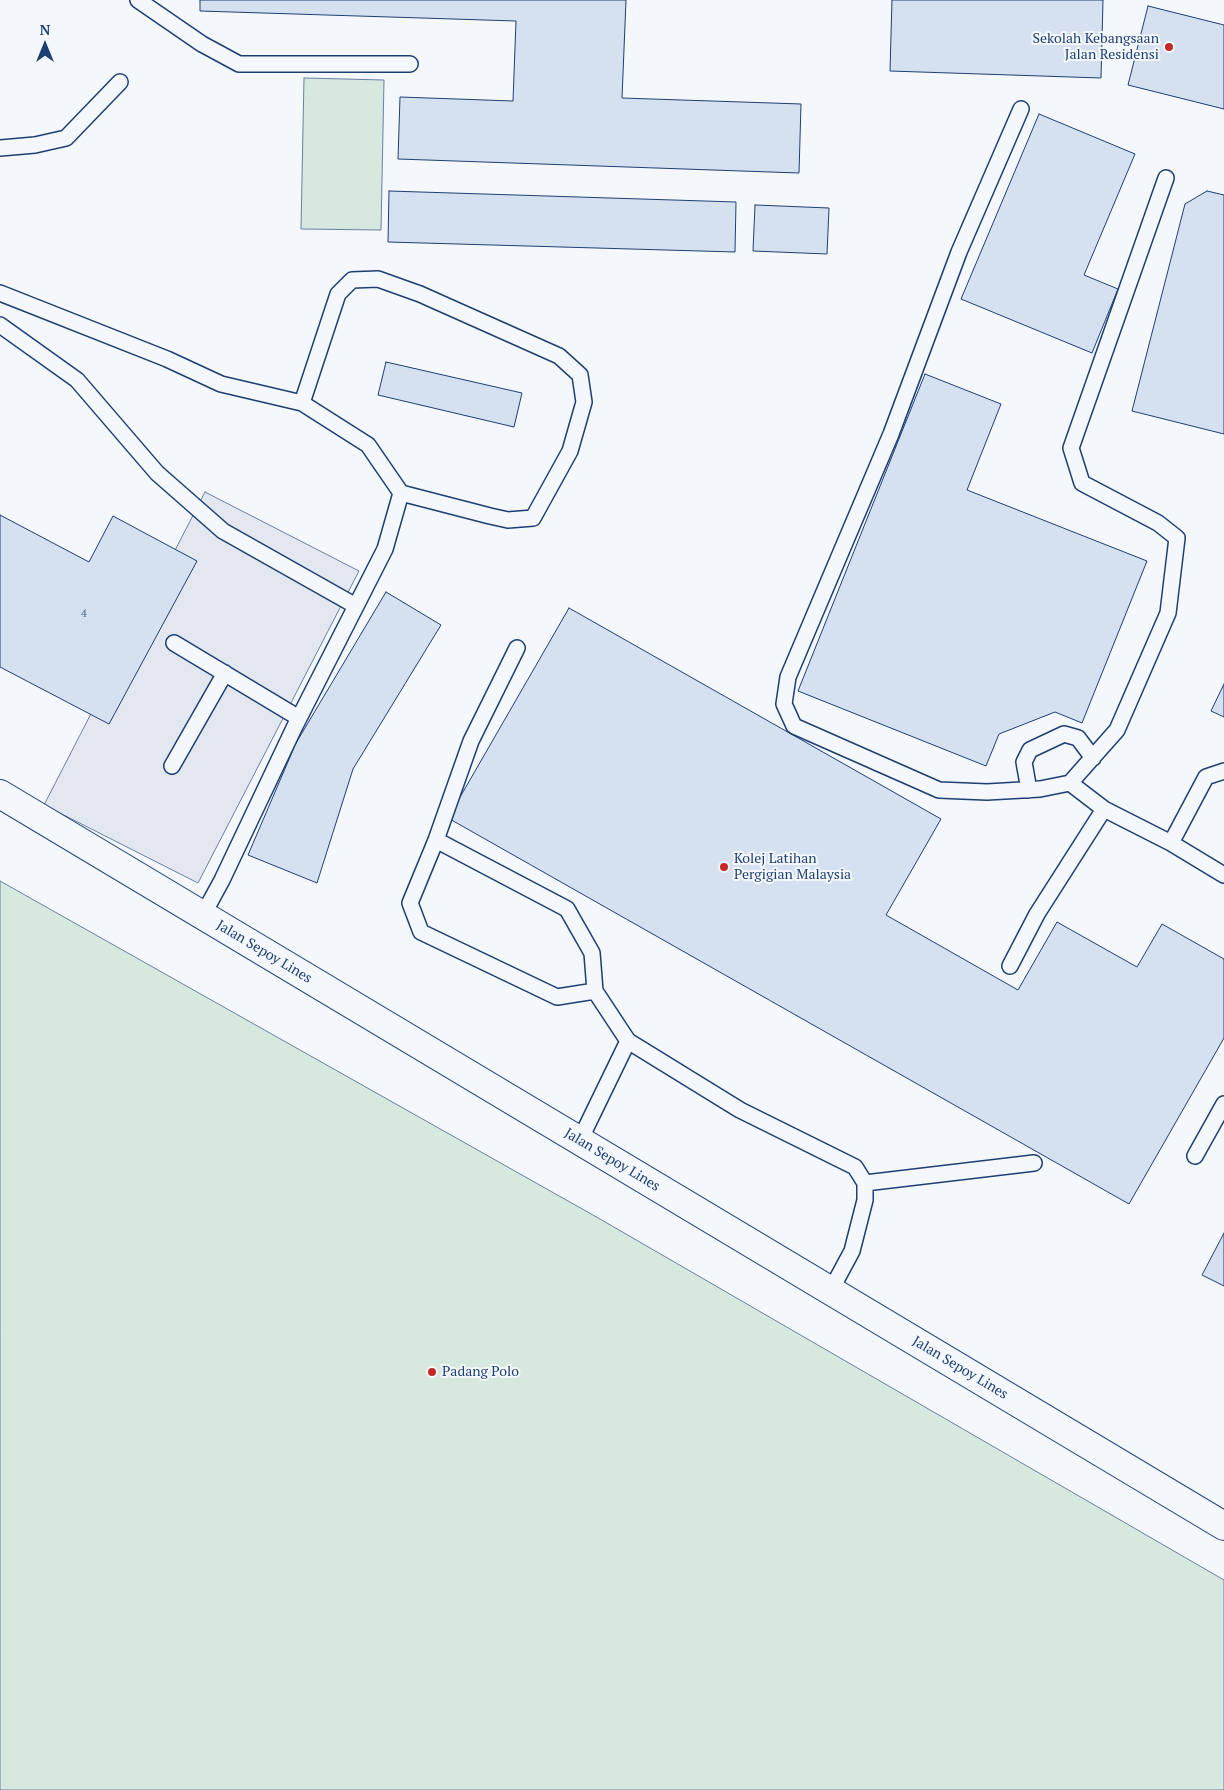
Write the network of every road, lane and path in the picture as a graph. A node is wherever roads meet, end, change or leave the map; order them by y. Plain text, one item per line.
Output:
1 (138, 0) edge
2 (410, 64) dead end
3 (120, 82) dead end
4 (1021, 109) dead end
5 (0, 148) edge
6 (1166, 178) dead end
7 (0, 293) edge
8 (0, 325) edge
9 (302, 402) junction
10 (401, 493) junction
11 (356, 606) junction
12 (174, 643) dead end
13 (517, 648) dead end
14 (225, 673) junction
15 (299, 718) junction
16 (1093, 758) junction
17 (172, 766) dead end
18 (1224, 771) edge
19 (1070, 783) junction
20 (1029, 790) junction
21 (0, 794) edge
22 (1104, 809) junction
23 (436, 840) junction
24 (1171, 842) junction
25 (1224, 875) edge
26 (203, 915) junction
27 (1010, 966) dead end
28 (595, 992) junction
29 (628, 1041) junction
30 (1224, 1104) edge
31 (580, 1140) junction
32 (1195, 1156) dead end
33 (1034, 1163) dead end
34 (865, 1183) junction
35 (831, 1290) junction
36 (1224, 1526) edge

1 - 2 lane
3 - 5 lane
4 - 20 lane
6 - 16 lane
7 - 9 lane
8 - 11 lane
9 - 10 lane
9 - 10 lane
10 - 11 lane
11 - 15 lane
12 - 14 lane
13 - 23 lane
14 - 15 lane
14 - 17 lane
15 - 26 lane
16 - 19 lane
16 - 20 lane
18 - 24 lane
19 - 20 lane
19 - 22 lane
21 - 26 street, Jalan Sepoy Lines
22 - 24 lane
22 - 27 lane
23 - 28 lane
23 - 28 lane
24 - 25 lane
26 - 31 street, Jalan Sepoy Lines
28 - 29 lane
29 - 31 lane
29 - 34 lane
30 - 32 lane
31 - 35 street, Jalan Sepoy Lines
33 - 34 lane
34 - 35 lane
35 - 36 street, Jalan Sepoy Lines

